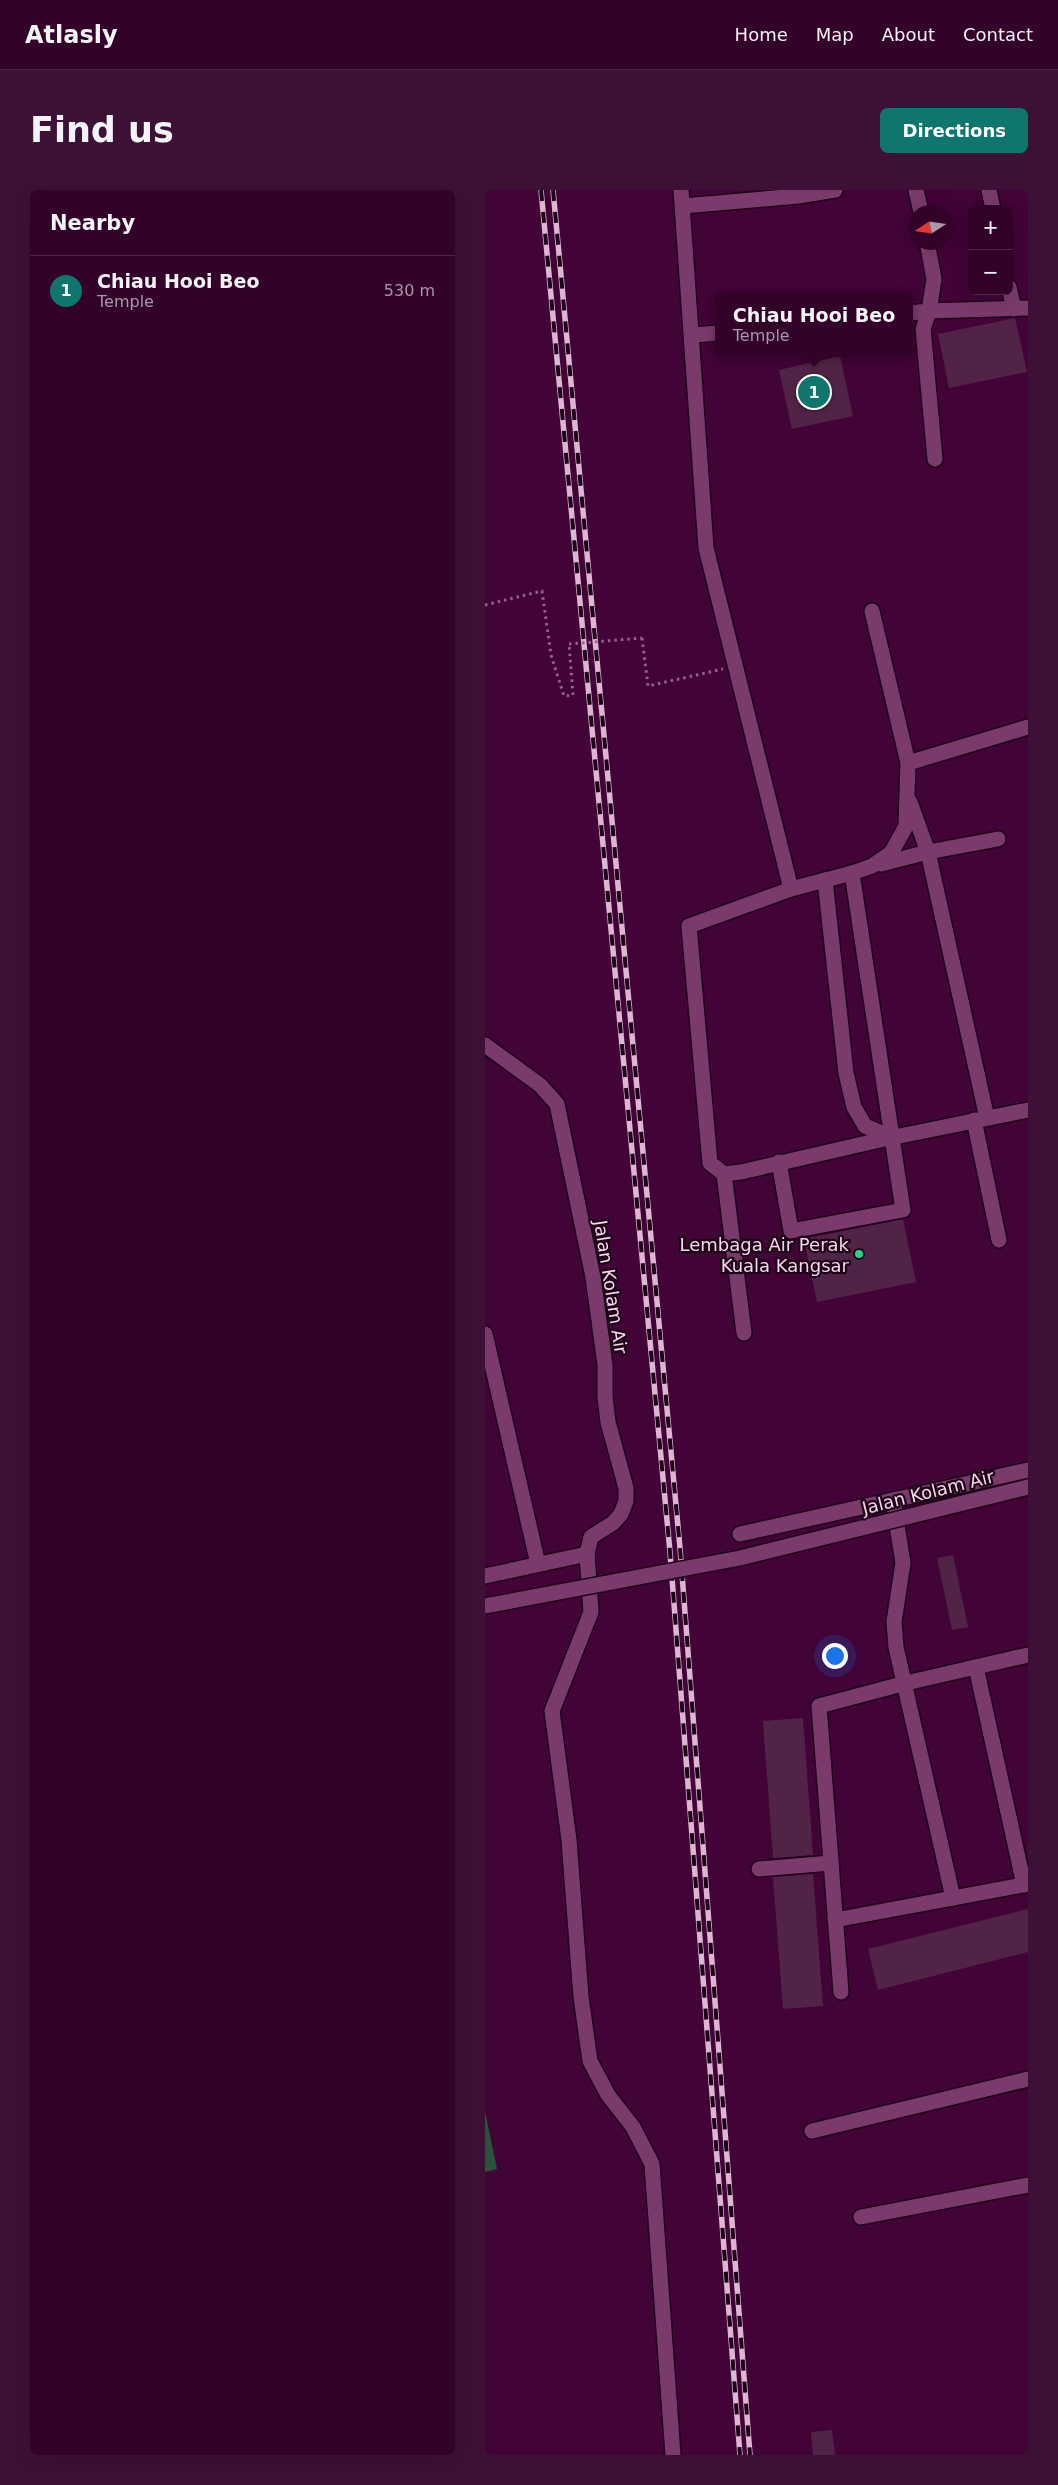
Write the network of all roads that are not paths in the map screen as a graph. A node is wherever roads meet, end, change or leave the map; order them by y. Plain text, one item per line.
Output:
1 (681, 190) edge
2 (835, 190) edge
3 (916, 190) edge
4 (989, 190) edge
5 (919, 205) edge
6 (992, 205) edge
7 (683, 206) junction
8 (928, 250) edge
9 (1013, 293) edge
10 (1021, 308) edge
11 (929, 311) junction
12 (913, 313) edge
13 (715, 333) edge
14 (692, 336) junction
15 (935, 459) dead end
16 (872, 611) dead end
17 (1028, 727) edge
18 (908, 763) junction
19 (909, 799) junction
20 (998, 839) dead end
21 (928, 852) junction
22 (872, 866) junction
23 (852, 873) junction
24 (825, 880) junction
25 (791, 889) junction
26 (485, 1045) edge
27 (1028, 1110) edge
28 (980, 1119) junction
29 (891, 1137) junction
30 (779, 1162) junction
31 (724, 1174) junction
32 (999, 1240) dead end
33 (744, 1333) dead end
34 (485, 1334) edge
35 (1028, 1470) edge
36 (1028, 1487) edge
37 (893, 1500) junction
38 (740, 1534) dead end
39 (587, 1554) junction
40 (537, 1564) junction
41 (485, 1576) edge
42 (485, 1606) edge
43 (1028, 1655) edge
44 (976, 1667) junction
45 (906, 1683) junction
46 (831, 1863) junction
47 (759, 1869) dead end
48 (1026, 1885) edge
49 (953, 1898) junction
50 (835, 1920) junction
51 (841, 1992) dead end
52 (1028, 2080) edge
53 (812, 2131) dead end
54 (1028, 2185) edge
55 (861, 2218) dead end
56 (673, 2455) edge

1 - 7 street
2 - 7 street
3 - 5 street
4 - 6 street
7 - 14 street
8 - 11 street
9 - 10 street
10 - 11 street
11 - 12 street
11 - 15 street
13 - 14 street
14 - 25 street
16 - 18 street
17 - 18 street
18 - 19 street
19 - 21 street
19 - 22 street
20 - 21 street
21 - 22 street
21 - 28 street
22 - 23 street
23 - 24 street
23 - 29 street
24 - 25 street
24 - 29 street
25 - 31 street
26 - 39 street, Jalan Kolam Air
27 - 28 street
28 - 29 street
28 - 32 street
29 - 30 street
29 - 30 street
30 - 31 street
31 - 33 street
34 - 40 street
35 - 37 street
36 - 42 street, Jalan Kolam Air, bridge
37 - 38 street
37 - 45 street
39 - 40 street
39 - 56 street
40 - 41 street
43 - 44 street
44 - 45 street
44 - 48 street
45 - 46 street
45 - 49 street
46 - 47 street
46 - 50 street
48 - 49 street
49 - 50 street
50 - 51 street
52 - 53 street
54 - 55 street

